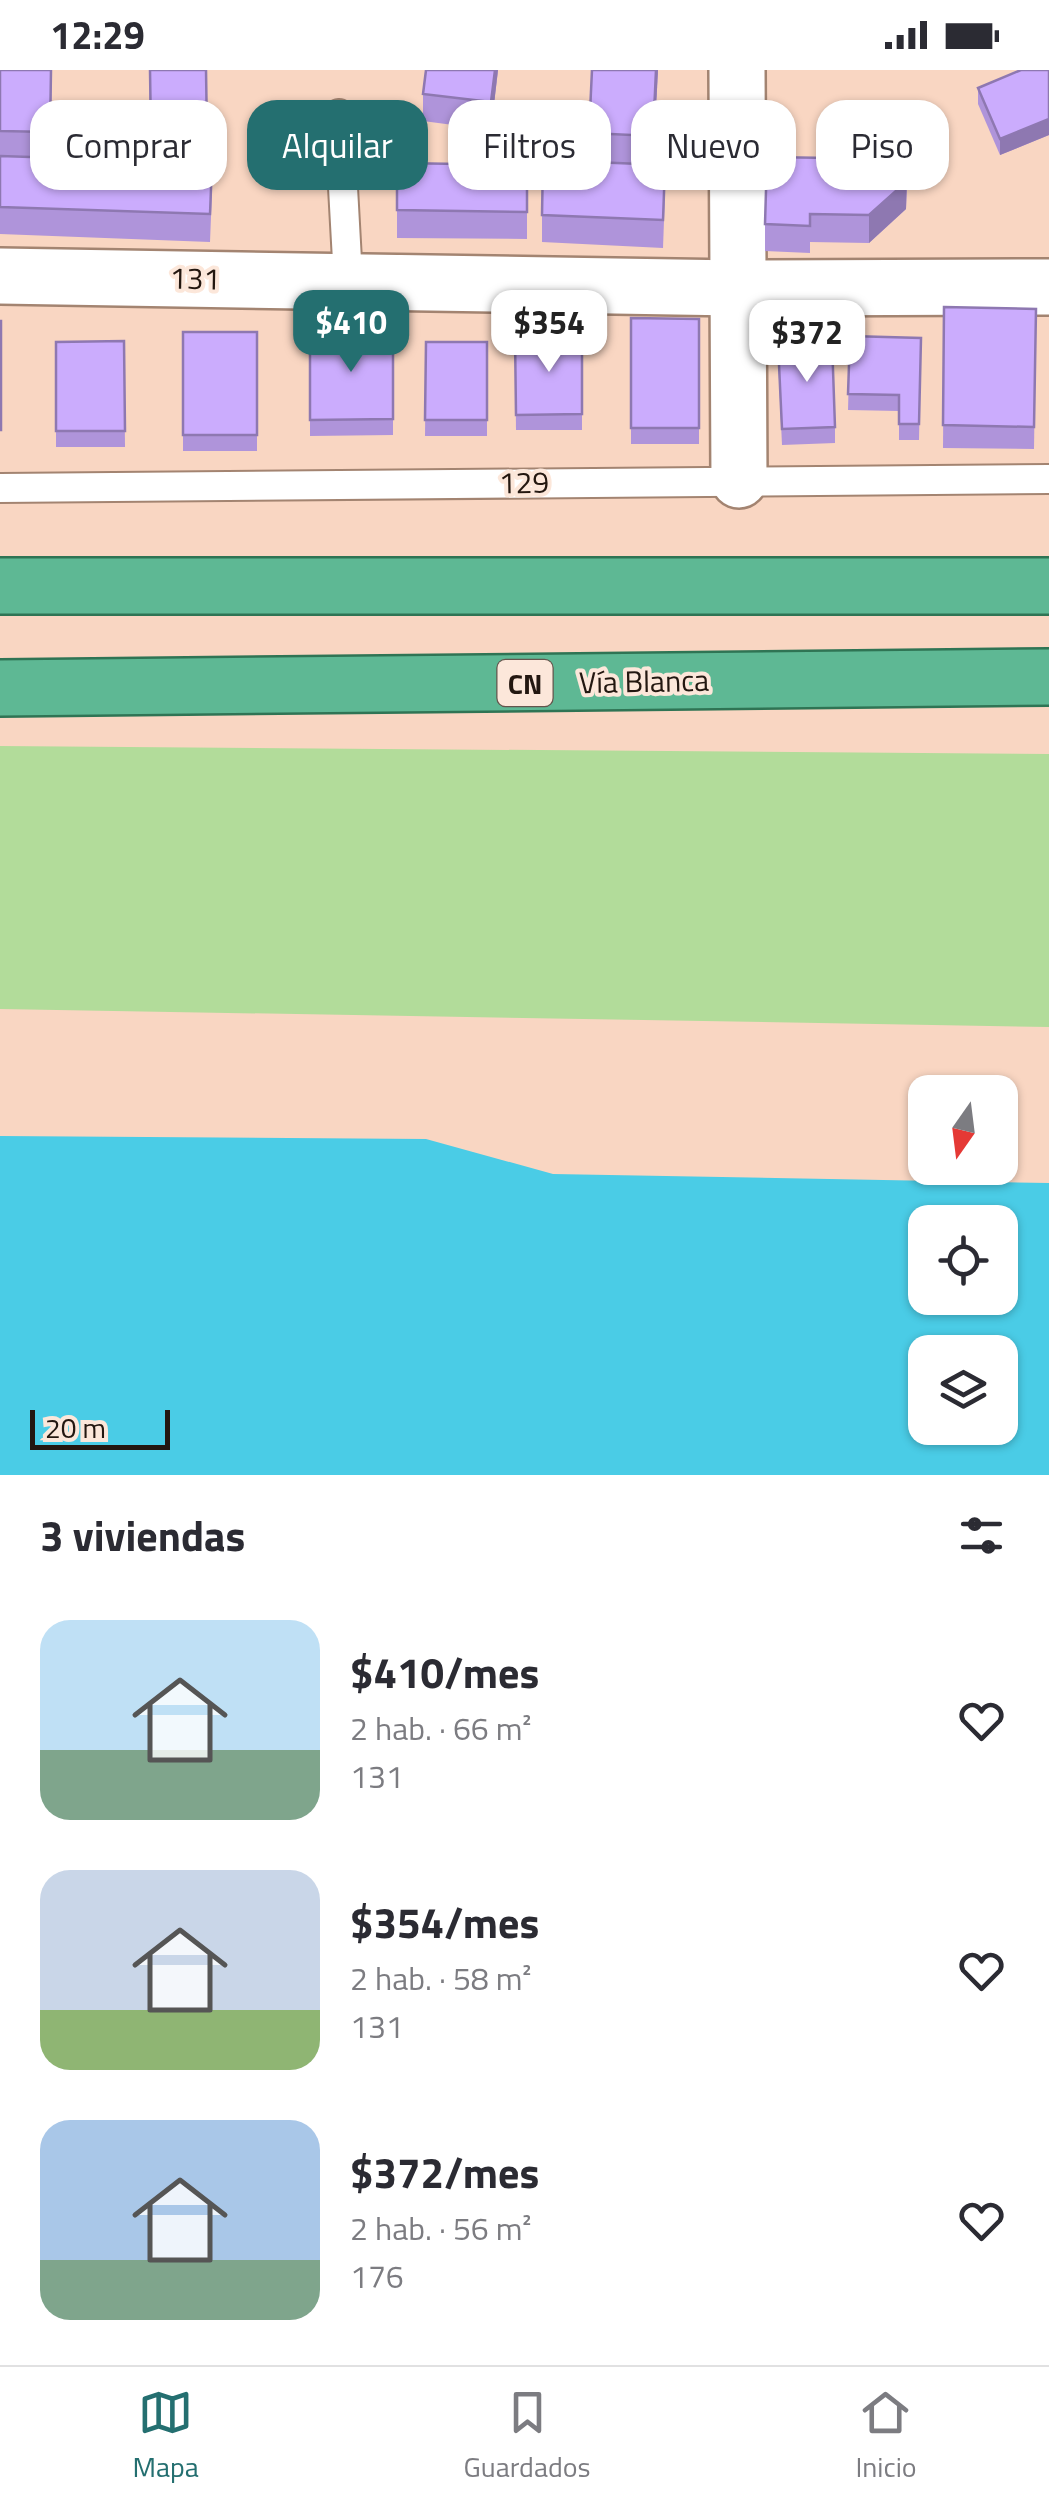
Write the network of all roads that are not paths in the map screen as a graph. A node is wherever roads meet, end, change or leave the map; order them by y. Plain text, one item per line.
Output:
1 (737, 70) edge
2 (343, 190) edge
3 (0, 276) edge
4 (348, 279) junction
5 (1049, 287) edge
6 (737, 288) junction
7 (1049, 479) edge
8 (738, 480) junction
9 (0, 488) edge
10 (0, 586) edge
11 (1049, 586) edge
12 (1049, 676) edge
13 (0, 688) edge

1 - 6 street
2 - 4 lane
3 - 4 street, 131
4 - 6 street, 131
5 - 6 street, 131
6 - 8 street
7 - 8 lane, 129
8 - 9 lane, 129
10 - 11 highway
12 - 13 highway, Vía Blanca / CN

